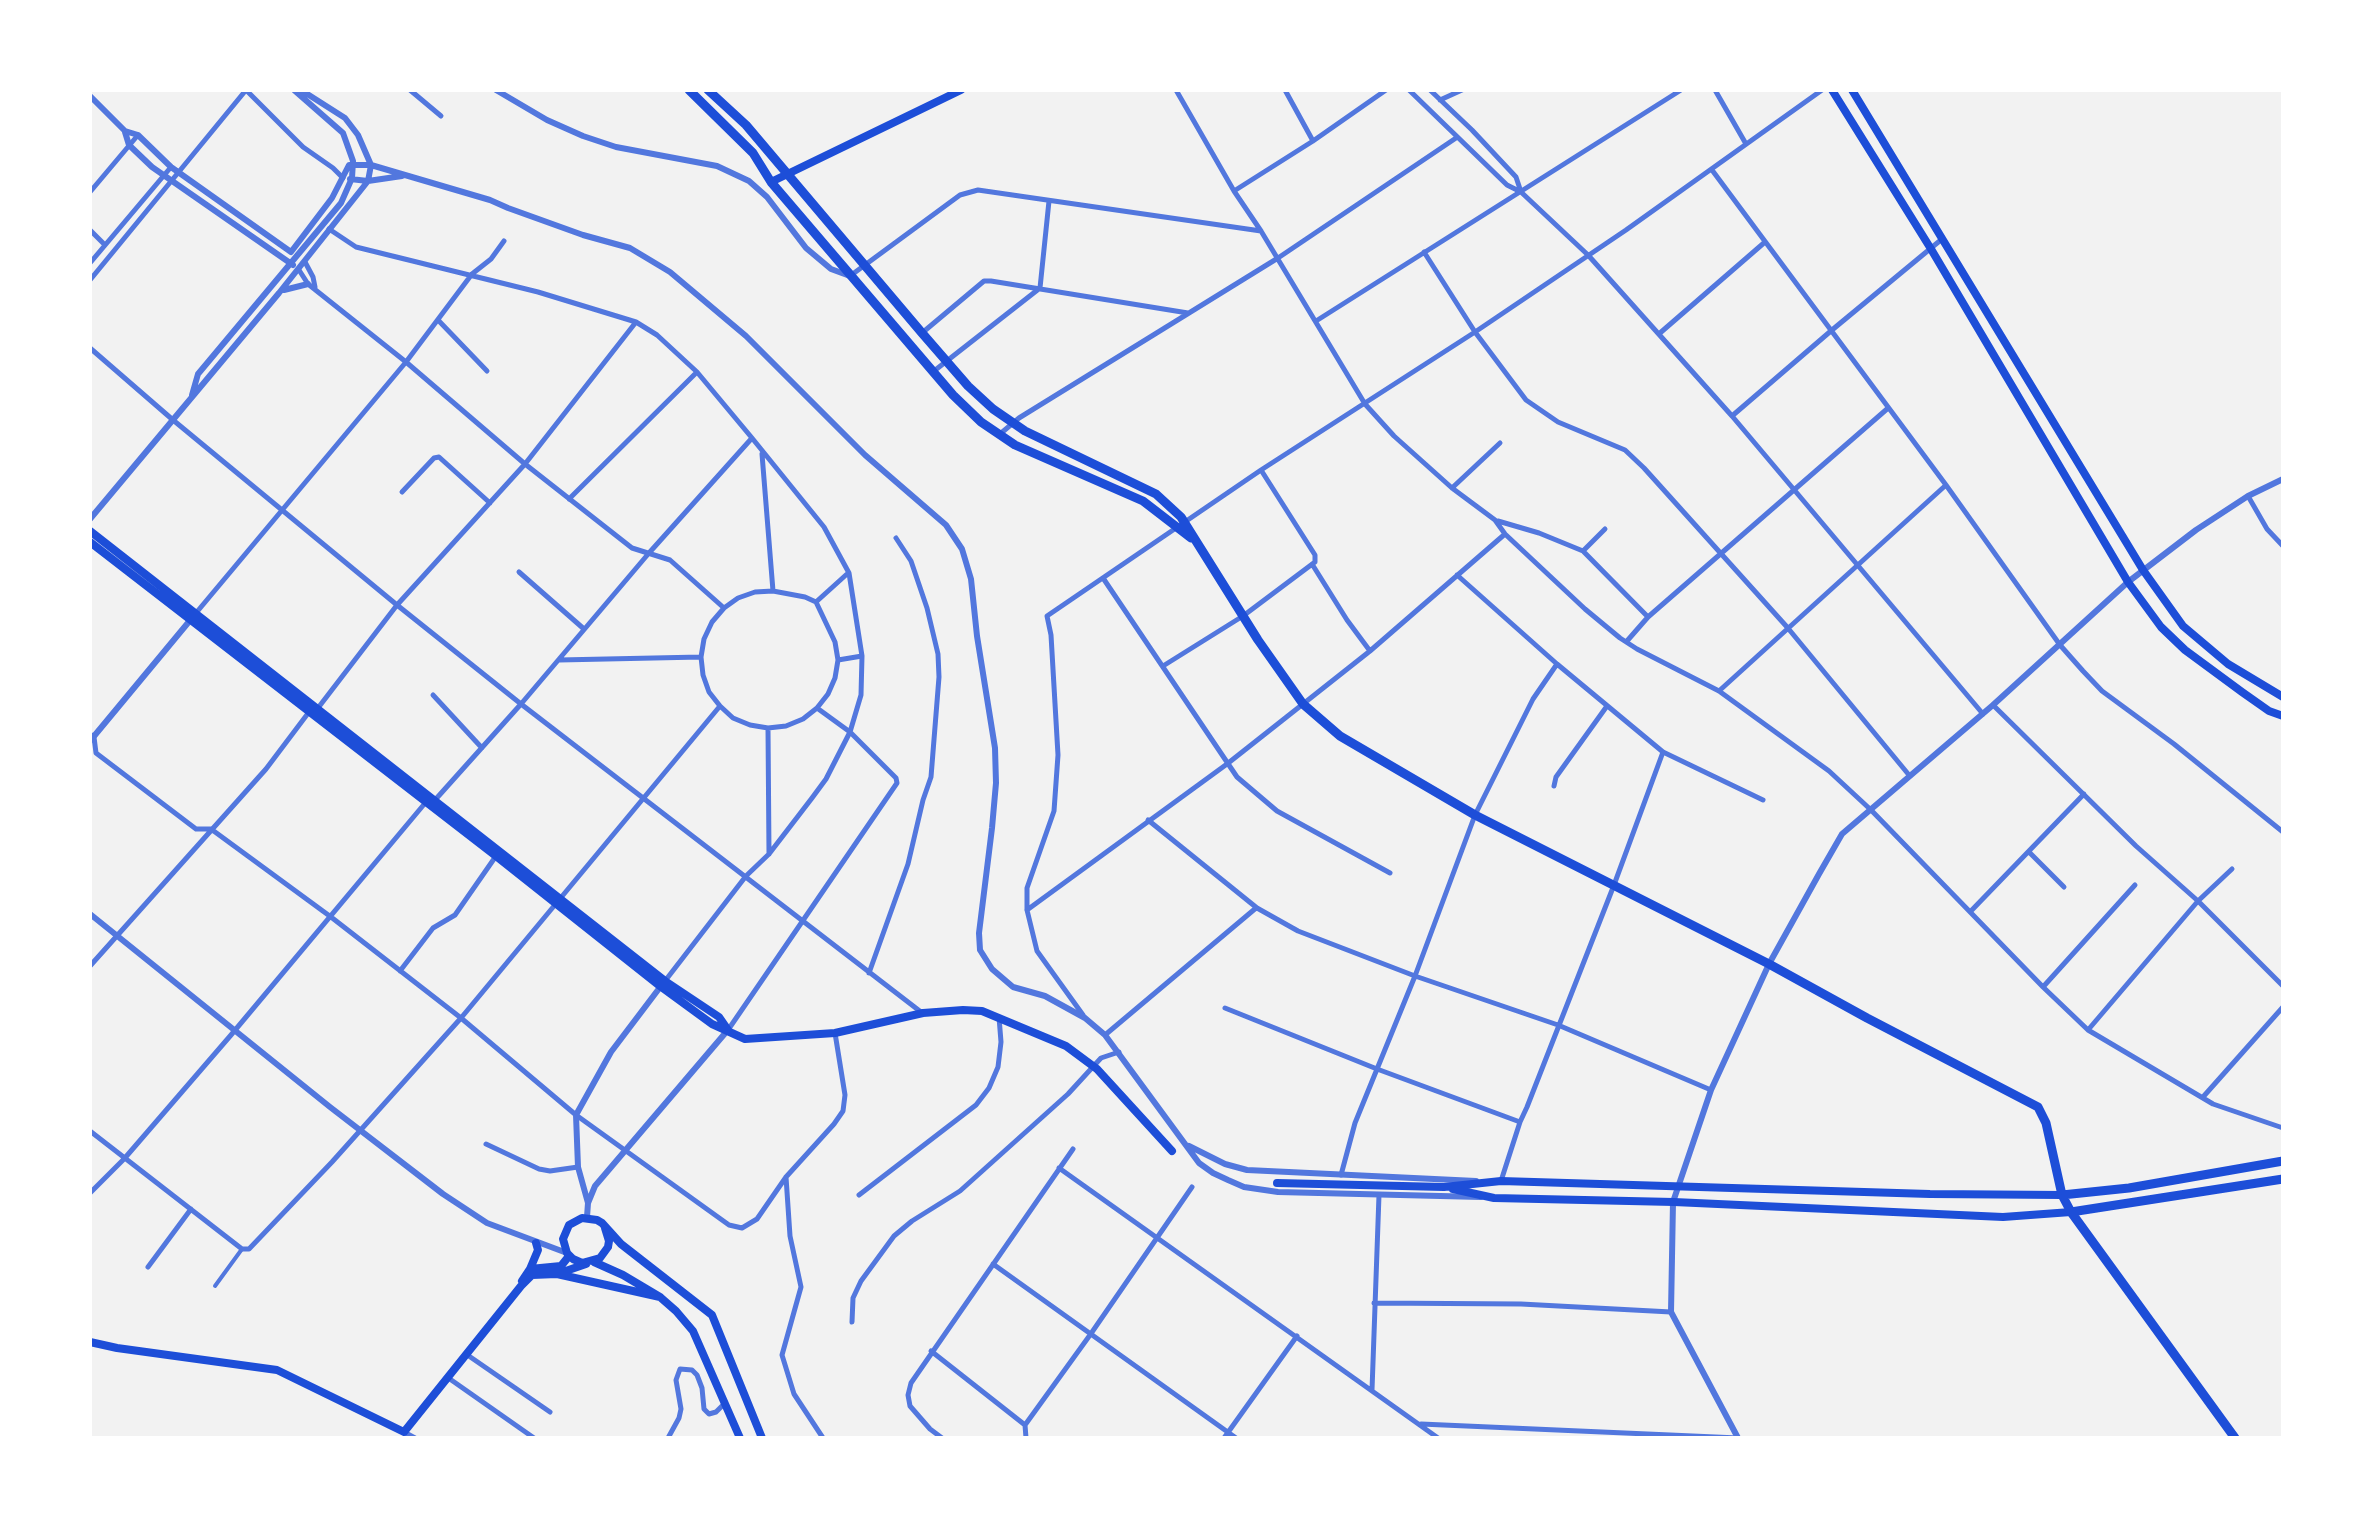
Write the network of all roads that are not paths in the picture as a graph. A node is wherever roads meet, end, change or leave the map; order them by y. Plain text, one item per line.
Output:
1 (246, 90) edge
2 (298, 90) edge
3 (410, 90) edge
4 (496, 90) edge
5 (689, 90) edge
6 (708, 90) edge
7 (961, 90) edge
8 (1176, 90) edge
9 (1285, 90) edge
10 (1386, 90) edge
11 (1409, 90) edge
12 (1430, 90) edge
13 (1462, 90) edge
14 (1681, 90) edge
15 (1715, 90) edge
16 (1822, 90) edge
17 (1832, 90) edge
18 (1852, 90) edge
19 (90, 96) edge
20 (1440, 100) junction
21 (441, 116) dead end
22 (125, 131) junction
23 (138, 135) junction
24 (1456, 138) junction
25 (1313, 140) junction
26 (1746, 144) junction
27 (129, 145) junction
28 (351, 163) junction
29 (371, 164) junction
30 (171, 167) junction
31 (333, 168) junction
32 (1712, 170) junction
33 (788, 173) junction
34 (164, 174) junction
35 (409, 176) junction
36 (344, 179) junction
37 (368, 181) junction
38 (771, 182) junction
39 (1234, 191) junction
40 (90, 192) edge
41 (1521, 192) junction
42 (1050, 201) junction
43 (329, 229) junction
44 (90, 230) edge
45 (1261, 231) junction
46 (1942, 240) junction
47 (504, 241) dead end
48 (1765, 242) junction
49 (105, 245) junction
50 (1931, 249) junction
51 (291, 252) junction
52 (1424, 252) junction
53 (1588, 255) junction
54 (1278, 258) junction
55 (304, 261) junction
56 (90, 263) edge
57 (866, 266) junction
58 (298, 268) junction
59 (472, 274) junction
60 (850, 276) junction
61 (90, 280) edge
62 (311, 285) junction
63 (1040, 288) junction
64 (279, 293) junction
65 (1189, 313) junction
66 (438, 320) junction
67 (1316, 321) junction
68 (636, 322) junction
69 (1832, 330) junction
70 (1476, 332) junction
71 (922, 333) junction
72 (1660, 333) junction
73 (90, 348) edge
74 (406, 362) junction
75 (948, 362) junction
76 (488, 371) dead end
77 (698, 372) junction
78 (933, 372) junction
79 (190, 399) junction
80 (1365, 404) junction
81 (1888, 409) junction
82 (1732, 416) junction
83 (173, 420) junction
84 (1012, 423) junction
85 (998, 436) junction
86 (752, 438) junction
87 (1500, 444) dead end
88 (762, 453) junction
89 (525, 464) junction
90 (1261, 470) junction
91 (2283, 478) edge
92 (1946, 485) junction
93 (1452, 488) junction
94 (402, 492) dead end
95 (1794, 492) junction
96 (2248, 496) junction
97 (569, 499) junction
98 (490, 503) junction
99 (282, 511) junction
100 (90, 519) edge
101 (1495, 520) junction
102 (1182, 525) junction
103 (1605, 529) dead end
104 (90, 531) edge
105 (1505, 534) junction
106 (896, 538) dead end
107 (90, 542) edge
108 (2283, 546) edge
109 (1583, 552) junction
110 (649, 553) junction
111 (1723, 554) junction
112 (1314, 563) junction
113 (1856, 565) junction
114 (2142, 570) junction
115 (519, 572) dead end
116 (849, 573) junction
117 (1457, 575) junction
118 (1102, 577) junction
119 (2128, 582) junction
120 (773, 591) junction
121 (816, 602) junction
122 (396, 605) junction
123 (724, 608) junction
124 (1243, 616) junction
125 (1648, 616) junction
126 (194, 617) junction
127 (1787, 627) junction
128 (584, 629) junction
129 (1626, 641) junction
130 (2060, 645) junction
131 (1370, 651) junction
132 (862, 656) junction
133 (701, 657) junction
134 (558, 660) junction
135 (838, 660) junction
136 (1557, 664) junction
137 (1164, 666) junction
138 (1718, 690) junction
139 (432, 695) dead end
140 (2283, 697) edge
141 (521, 704) junction
142 (1303, 704) junction
143 (720, 706) junction
144 (1607, 706) junction
145 (1993, 706) junction
146 (318, 708) junction
147 (817, 708) junction
148 (308, 712) junction
149 (1983, 714) junction
150 (2283, 716) edge
151 (768, 728) junction
152 (850, 732) junction
153 (91, 738) edge
154 (482, 748) junction
155 (1663, 752) junction
156 (1226, 764) junction
157 (1910, 775) junction
158 (1554, 786) dead end
159 (2084, 794) junction
160 (644, 798) junction
161 (1763, 800) dead end
162 (431, 801) junction
163 (1871, 810) junction
164 (1474, 815) junction
165 (1148, 820) junction
166 (211, 829) junction
167 (2283, 832) edge
168 (2030, 852) junction
169 (769, 854) junction
170 (496, 856) junction
171 (2232, 868) dead end
172 (1390, 873) dead end
173 (746, 876) junction
174 (2135, 885) dead end
175 (1614, 886) junction
176 (2064, 887) dead end
177 (559, 901) junction
178 (2198, 901) junction
179 (1257, 908) junction
180 (1027, 910) junction
181 (1970, 912) junction
182 (90, 914) edge
183 (331, 917) junction
184 (804, 920) junction
185 (116, 935) junction
186 (1769, 964) junction
187 (90, 966) edge
188 (400, 971) junction
189 (869, 974) junction
190 (1416, 976) junction
191 (662, 984) junction
192 (2283, 986) edge
193 (2043, 987) junction
194 (2283, 1007) edge
195 (1225, 1008) dead end
196 (923, 1014) junction
197 (999, 1017) junction
198 (461, 1018) junction
199 (1084, 1018) junction
200 (1558, 1026) junction
201 (728, 1030) junction
202 (2088, 1030) junction
203 (234, 1031) junction
204 (835, 1033) junction
205 (1105, 1035) junction
206 (1118, 1052) junction
207 (1377, 1070) junction
208 (1711, 1090) junction
209 (2203, 1097) junction
210 (576, 1115) junction
211 (1520, 1122) junction
212 (2283, 1128) edge
213 (360, 1130) junction
214 (90, 1131) edge
215 (1181, 1140) junction
216 (486, 1144) dead end
217 (1073, 1148) dead end
218 (626, 1150) junction
219 (1172, 1151) dead end
220 (124, 1159) junction
221 (2283, 1161) edge
222 (578, 1167) junction
223 (1059, 1168) junction
224 (1341, 1175) junction
225 (786, 1177) junction
226 (2283, 1179) edge
227 (1496, 1181) junction
228 (1277, 1183) dead end
229 (1677, 1185) junction
230 (1192, 1187) dead end
231 (1444, 1187) junction
232 (90, 1193) edge
233 (1380, 1195) junction
234 (2062, 1195) junction
235 (859, 1196) dead end
236 (1494, 1198) junction
237 (1673, 1202) junction
238 (588, 1203) junction
239 (191, 1209) junction
240 (2071, 1212) junction
241 (586, 1217) junction
242 (605, 1228) junction
243 (1158, 1238) junction
244 (536, 1242) junction
245 (245, 1249) junction
246 (568, 1254) junction
247 (591, 1262) junction
248 (993, 1264) junction
249 (148, 1268) dead end
250 (530, 1269) junction
251 (557, 1274) junction
252 (215, 1286) dead end
253 (521, 1286) junction
254 (660, 1297) junction
255 (1374, 1303) junction
256 (1671, 1312) junction
257 (852, 1322) dead end
258 (1090, 1335) junction
259 (1297, 1336) junction
260 (90, 1342) edge
261 (931, 1352) junction
262 (466, 1354) junction
263 (448, 1377) junction
264 (1372, 1390) junction
265 (724, 1404) junction
266 (550, 1412) dead end
267 (1419, 1424) junction
268 (1025, 1425) junction
269 (404, 1432) junction
270 (1226, 1435) edge
271 (416, 1438) edge
272 (534, 1438) edge
273 (668, 1438) edge
274 (740, 1438) edge
275 (762, 1438) edge
276 (823, 1438) edge
277 (942, 1438) edge
278 (1026, 1438) edge
279 (1236, 1438) edge
280 (1438, 1438) edge
281 (1738, 1438) edge
282 (2235, 1438) edge

1 - 31 street
1 - 61 street
2 - 28 street
2 - 29 street
3 - 21 street
4 - 60 street
5 - 38 main road
6 - 33 main road
7 - 33 main road
8 - 39 street
9 - 25 street
10 - 25 street
11 - 24 street
12 - 20 street
13 - 20 street
14 - 41 street
15 - 26 street
16 - 26 street
17 - 50 main road
18 - 46 main road
19 - 22 street
20 - 41 street
22 - 23 street
22 - 27 street
23 - 27 street
23 - 30 street
24 - 41 street
24 - 54 street
25 - 39 street
26 - 32 street
27 - 34 street
27 - 40 street
28 - 29 street
28 - 31 street
28 - 36 street
28 - 79 street
29 - 35 street
29 - 37 street
30 - 34 street
30 - 51 street
31 - 36 street
32 - 48 street
32 - 53 street
33 - 38 main road
33 - 57 main road
34 - 49 street
34 - 58 street
35 - 37 street
35 - 199 street
36 - 37 street
36 - 51 street
37 - 43 street
38 - 60 main road
39 - 45 street
41 - 52 street
41 - 53 street
42 - 45 street
42 - 57 street
42 - 63 street
43 - 55 street
43 - 59 street
44 - 49 street
45 - 54 street
46 - 50 street
46 - 114 main road
47 - 59 street
48 - 69 street
48 - 72 street
49 - 56 street
50 - 69 street
50 - 119 main road
51 - 55 street
52 - 67 street
52 - 70 street
53 - 70 street
53 - 72 street
54 - 65 street
54 - 67 street
55 - 58 street
55 - 62 street
57 - 60 street
57 - 71 main road
58 - 62 street
58 - 64 street
59 - 66 street
59 - 68 street
60 - 78 main road
62 - 64 street
62 - 74 street
63 - 65 street
63 - 71 street
63 - 75 street
64 - 79 street
65 - 84 street
66 - 74 street
66 - 76 street
67 - 80 street
68 - 77 street
68 - 89 street
69 - 81 street
69 - 82 street
70 - 80 street
70 - 111 street
71 - 75 main road
72 - 82 street
73 - 83 street
74 - 89 street
74 - 99 street
75 - 78 street
75 - 84 main road
77 - 86 street
77 - 97 street
78 - 85 main road
79 - 83 street
80 - 90 street
80 - 93 street
81 - 92 street
81 - 95 street
82 - 95 street
83 - 99 street
83 - 100 street
84 - 85 street
84 - 102 main road
85 - 102 main road
86 - 88 street
86 - 110 street
87 - 93 street
88 - 116 street
88 - 120 street
89 - 97 street
89 - 98 street
90 - 102 street
90 - 112 street
91 - 96 street
92 - 113 street
92 - 130 street
93 - 101 street
94 - 98 street
95 - 111 street
95 - 113 street
96 - 108 street
96 - 114 street
97 - 110 street
98 - 122 street
99 - 122 street
99 - 126 street
101 - 105 street
101 - 109 street
102 - 118 street
102 - 124 main road
103 - 109 street
104 - 126 main road
105 - 117 street
105 - 129 street
106 - 189 street
107 - 126 main road
109 - 125 street
110 - 123 street
110 - 128 street
111 - 125 street
111 - 127 street
112 - 124 street
112 - 131 street
113 - 127 street
113 - 149 street
114 - 119 street
114 - 140 main road
115 - 128 street
116 - 121 street
116 - 132 street
117 - 131 street
117 - 136 street
118 - 137 street
118 - 180 street
119 - 130 street
119 - 150 main road
120 - 121 street
120 - 123 street
121 - 135 street
122 - 141 street
122 - 146 street
123 - 133 street
124 - 137 street
124 - 142 main road
125 - 129 street
126 - 146 main road
126 - 148 main road
126 - 153 street
127 - 138 street
127 - 157 street
128 - 134 street
129 - 138 street
130 - 145 street
130 - 167 street
131 - 142 street
132 - 135 street
132 - 152 street
133 - 134 street
133 - 143 street
134 - 141 street
135 - 147 street
136 - 144 street
136 - 164 street
137 - 156 street
138 - 163 street
139 - 154 street
141 - 154 street
141 - 160 street
142 - 156 street
142 - 164 main road
143 - 151 street
143 - 160 street
144 - 155 street
144 - 158 street
145 - 149 street
145 - 159 street
146 - 148 street
146 - 162 main road
147 - 151 street
147 - 152 street
148 - 162 main road
148 - 166 street
149 - 157 street
151 - 169 street
152 - 169 street
152 - 184 street
153 - 166 street
154 - 162 street
155 - 161 street
155 - 175 street
156 - 165 street
156 - 172 street
157 - 163 street
159 - 168 street
159 - 178 street
160 - 173 street
160 - 177 street
162 - 170 main road
162 - 177 main road
162 - 183 street
163 - 181 street
163 - 186 street
164 - 175 main road
164 - 190 street
165 - 179 street
165 - 180 street
166 - 183 street
166 - 185 street
168 - 176 street
168 - 181 street
169 - 173 street
170 - 177 main road
170 - 188 street
171 - 178 street
173 - 184 street
173 - 191 street
174 - 193 street
175 - 186 main road
175 - 200 street
177 - 191 main road
177 - 198 street
178 - 192 street
178 - 202 street
179 - 190 street
179 - 205 street
180 - 199 street
181 - 193 street
182 - 185 street
183 - 188 street
183 - 203 street
184 - 189 street
184 - 201 street
185 - 187 street
185 - 203 street
186 - 208 street
186 - 234 main road
188 - 198 street
189 - 196 street
190 - 200 street
190 - 207 street
191 - 201 main road
191 - 210 street
193 - 202 street
194 - 209 street
195 - 207 street
196 - 197 main road
196 - 204 main road
197 - 219 main road
197 - 235 street
198 - 210 street
198 - 213 street
199 - 205 street
200 - 208 street
200 - 211 street
201 - 204 main road
201 - 218 street
202 - 209 street
203 - 213 street
203 - 220 street
204 - 225 street
205 - 206 street
206 - 215 street
206 - 257 street
207 - 211 street
207 - 224 street
208 - 229 street
209 - 212 street
210 - 218 street
210 - 222 street
211 - 227 street
213 - 244 street
213 - 245 street
214 - 220 street
215 - 224 street
215 - 233 street
216 - 222 street
217 - 223 street
218 - 225 street
218 - 238 street
220 - 232 street
220 - 239 street
221 - 234 main road
222 - 238 street
223 - 243 street
223 - 248 street
224 - 227 street
225 - 276 street
226 - 240 main road
227 - 229 main road
227 - 231 main road
228 - 231 main road
229 - 234 main road
229 - 237 street
230 - 243 street
231 - 236 main road
233 - 236 street
233 - 255 street
234 - 240 main road
236 - 237 main road
237 - 240 main road
237 - 256 street
238 - 241 street
239 - 245 street
239 - 249 street
240 - 282 main road
241 - 242 main road
241 - 246 main road
242 - 247 main road
242 - 275 main road
243 - 258 street
243 - 259 street
244 - 246 street
244 - 250 main road
245 - 252 street
246 - 247 main road
246 - 250 main road
247 - 251 main road
247 - 254 main road
248 - 258 street
248 - 261 street
250 - 253 main road
251 - 253 main road
251 - 254 main road
253 - 262 main road
254 - 265 main road
255 - 256 street
255 - 264 street
256 - 281 street
258 - 268 street
258 - 270 street
259 - 264 street
259 - 270 street
260 - 269 main road
261 - 268 street
261 - 277 street
262 - 263 main road
262 - 266 street
263 - 269 main road
263 - 272 street
264 - 267 street
265 - 273 street
265 - 274 main road
267 - 280 street
267 - 281 street
268 - 278 street
269 - 271 street
270 - 279 street

